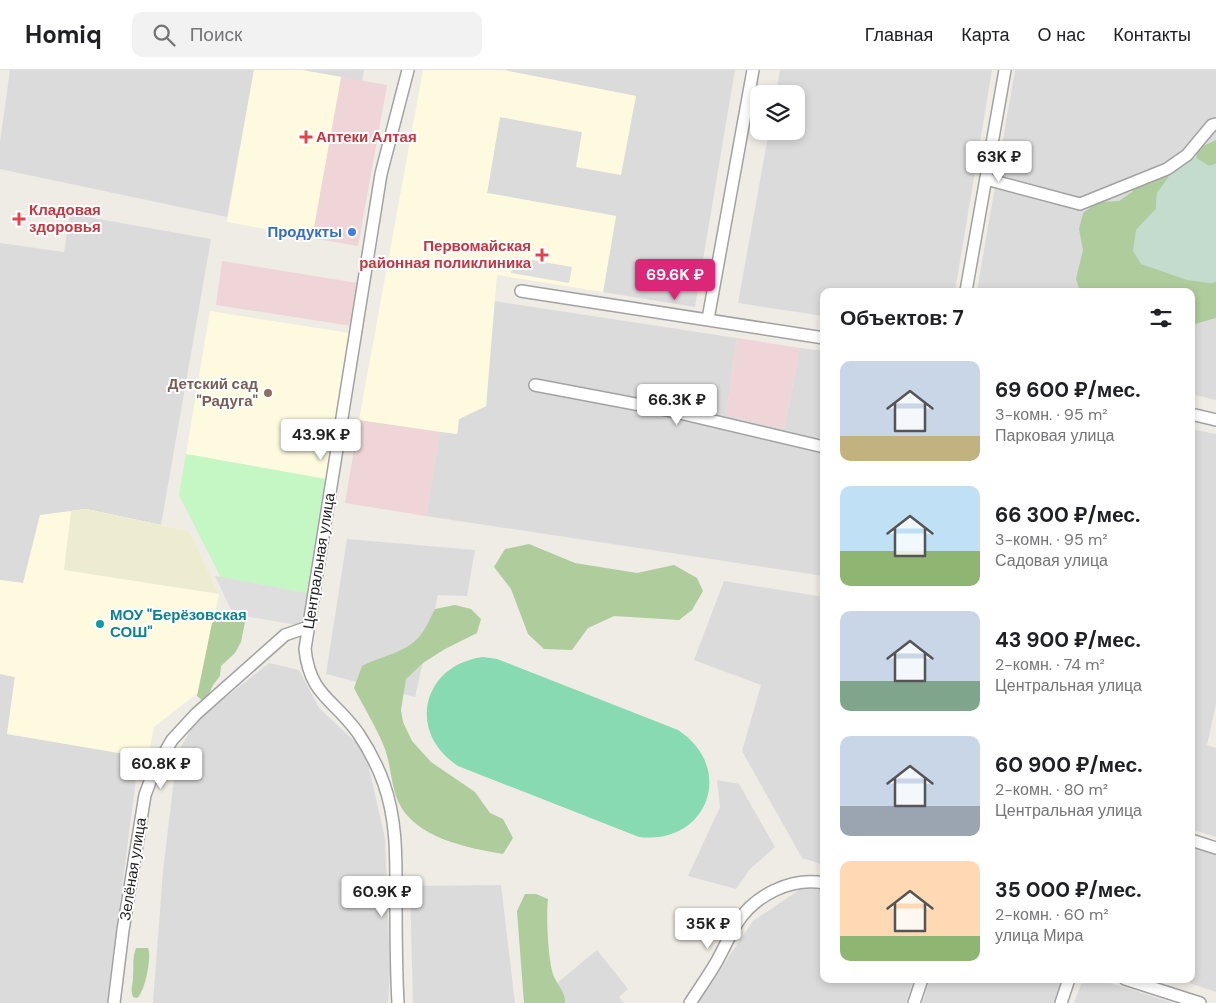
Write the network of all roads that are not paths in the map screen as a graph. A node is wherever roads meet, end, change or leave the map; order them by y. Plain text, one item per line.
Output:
1 (408, 70) edge
2 (752, 70) edge
3 (1005, 70) edge
4 (1216, 124) edge
5 (986, 179) junction
6 (967, 288) edge
7 (521, 291) dead end
8 (708, 319) junction
9 (820, 337) edge
10 (535, 385) dead end
11 (1195, 415) edge
12 (1216, 420) edge
13 (820, 446) edge
14 (308, 627) junction
15 (1195, 841) edge
16 (1216, 848) edge
17 (820, 884) edge
18 (921, 983) edge
19 (1068, 983) edge
20 (1138, 983) edge
21 (114, 1003) edge
22 (398, 1003) edge
23 (690, 1003) edge
24 (914, 1003) edge
25 (1061, 1003) edge
26 (1200, 1003) edge

1 - 14 street, Центральная улица
2 - 8 street
3 - 5 street
4 - 5 street
5 - 6 street
7 - 8 street
8 - 9 street
10 - 13 street
11 - 12 street
14 - 21 street, Зелёная улица
14 - 22 street, Центральная улица
15 - 16 street
17 - 23 street
18 - 24 street
19 - 25 street
20 - 26 street

